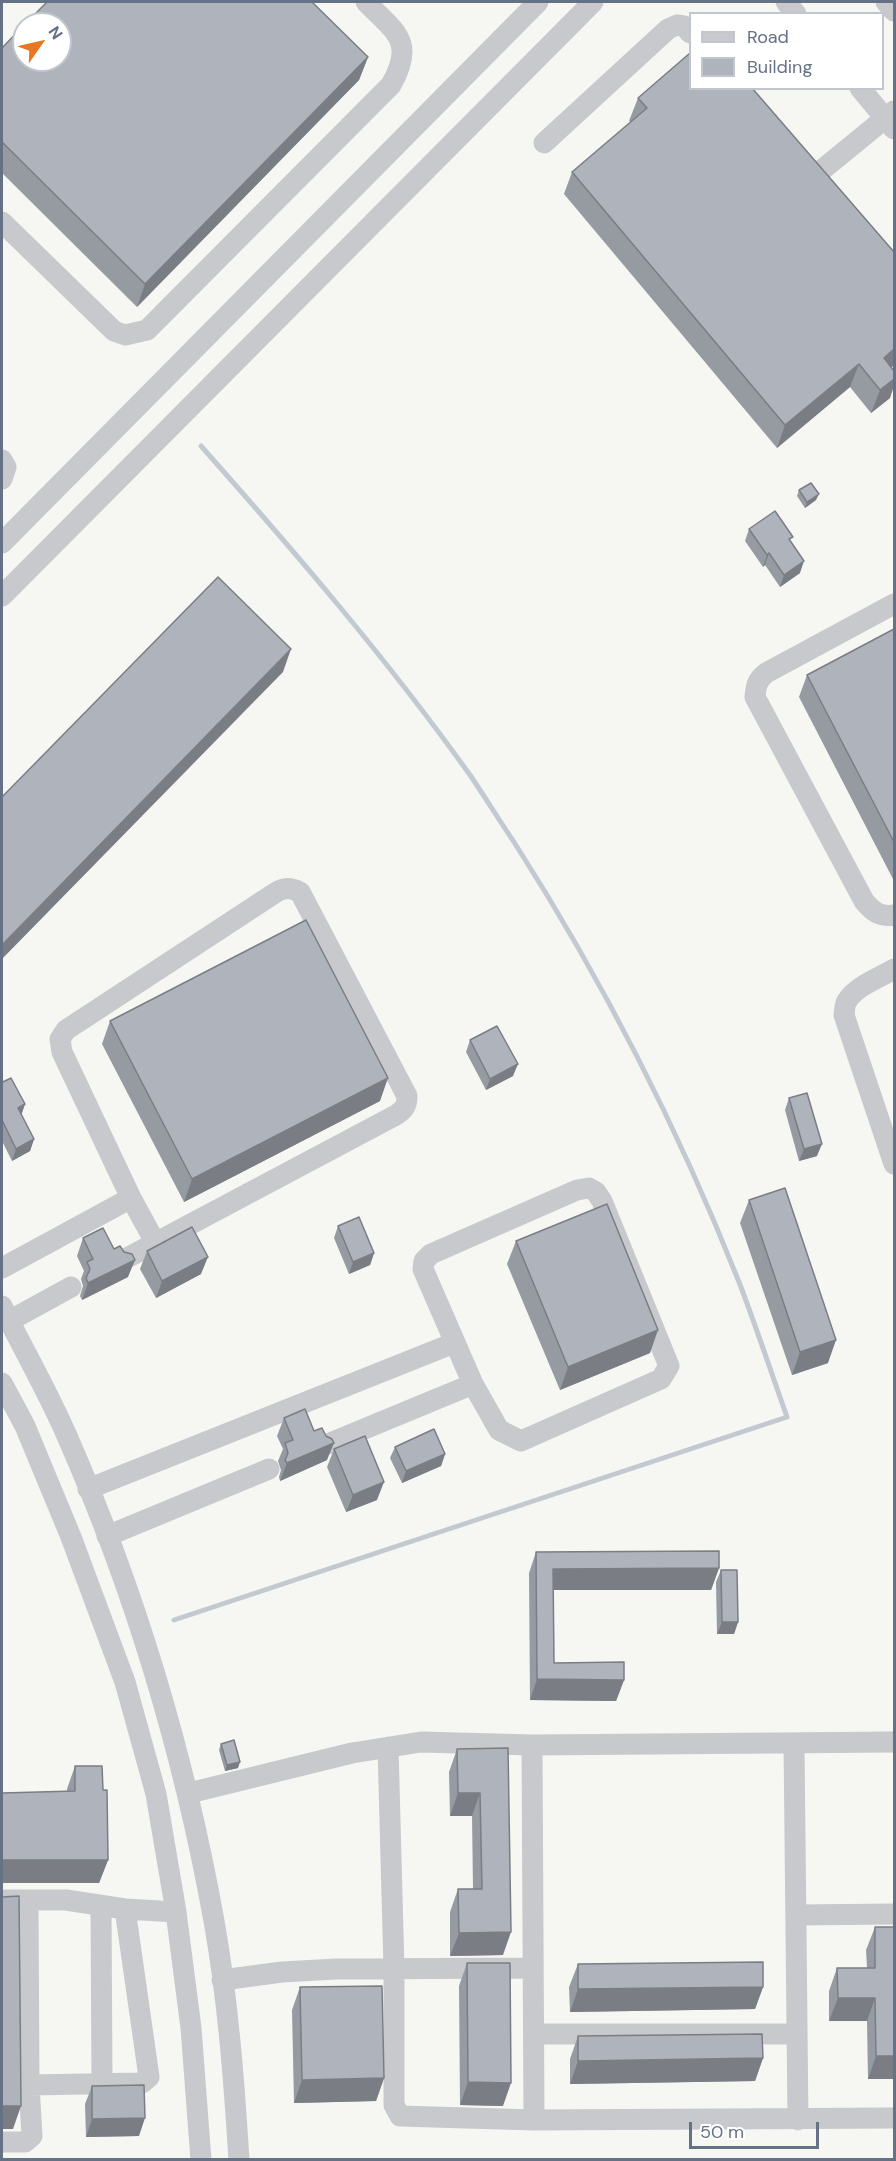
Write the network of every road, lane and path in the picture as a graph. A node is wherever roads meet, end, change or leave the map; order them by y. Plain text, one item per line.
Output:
1 (366, 2) edge
2 (538, 2) edge
3 (593, 2) edge
4 (886, 2) edge
5 (894, 11) edge
6 (689, 32) edge
7 (862, 90) edge
8 (891, 120) edge
9 (544, 143) dead end
10 (801, 157) edge
11 (817, 174) junction
12 (832, 192) edge
13 (2, 222) edge
14 (2, 460) edge
15 (2, 479) edge
16 (2, 543) edge
17 (2, 596) edge
18 (894, 604) edge
19 (894, 915) edge
20 (894, 969) edge
21 (894, 1164) edge
22 (131, 1198) junction
23 (155, 1242) junction
24 (125, 1259) edge
25 (2, 1268) edge
26 (71, 1287) dead end
27 (5, 1314) edge
28 (454, 1343) junction
29 (2, 1383) edge
30 (473, 1384) junction
31 (328, 1444) edge
32 (269, 1469) dead end
33 (88, 1489) junction
34 (107, 1536) junction
35 (894, 1742) edge
36 (795, 1743) junction
37 (532, 1745) junction
38 (388, 1747) junction
39 (189, 1793) junction
40 (2, 1900) edge
41 (28, 1900) junction
42 (101, 1905) junction
43 (125, 1909) junction
44 (176, 1912) junction
45 (894, 1914) edge
46 (796, 1915) junction
47 (533, 1968) junction
48 (394, 1969) junction
49 (222, 1980) junction
50 (534, 2034) junction
51 (797, 2034) junction
52 (102, 2084) junction
53 (29, 2085) junction
54 (894, 2118) edge
55 (534, 2120) junction
56 (798, 2120) junction
57 (2, 2142) edge
58 (201, 2160) edge
59 (239, 2160) edge

1 - 13 lane
2 - 16 lane
3 - 17 lane
4 - 5 lane
6 - 9 lane
7 - 8 lane
8 - 11 lane
10 - 11 lane
11 - 12 lane
14 - 15 lane
18 - 19 lane
20 - 21 lane
22 - 23 lane
22 - 23 lane
22 - 25 lane
23 - 24 lane
26 - 27 lane
27 - 33 lane
28 - 30 lane
28 - 30 lane
28 - 33 lane
29 - 44 lane
30 - 31 lane
32 - 34 lane
33 - 34 lane
34 - 39 lane
35 - 36 lane
36 - 37 lane
36 - 46 lane
37 - 38 lane
37 - 47 lane
38 - 39 lane
38 - 48 lane
39 - 49 lane
40 - 41 lane
41 - 42 lane
41 - 53 lane
42 - 43 lane
42 - 52 lane
43 - 44 lane
43 - 52 lane
44 - 58 lane
45 - 46 lane
46 - 51 lane
47 - 48 lane
47 - 50 lane
48 - 49 lane
48 - 55 lane
49 - 59 lane
50 - 51 lane
50 - 55 lane
51 - 56 lane
52 - 53 lane
53 - 57 lane
54 - 56 lane
55 - 56 lane

